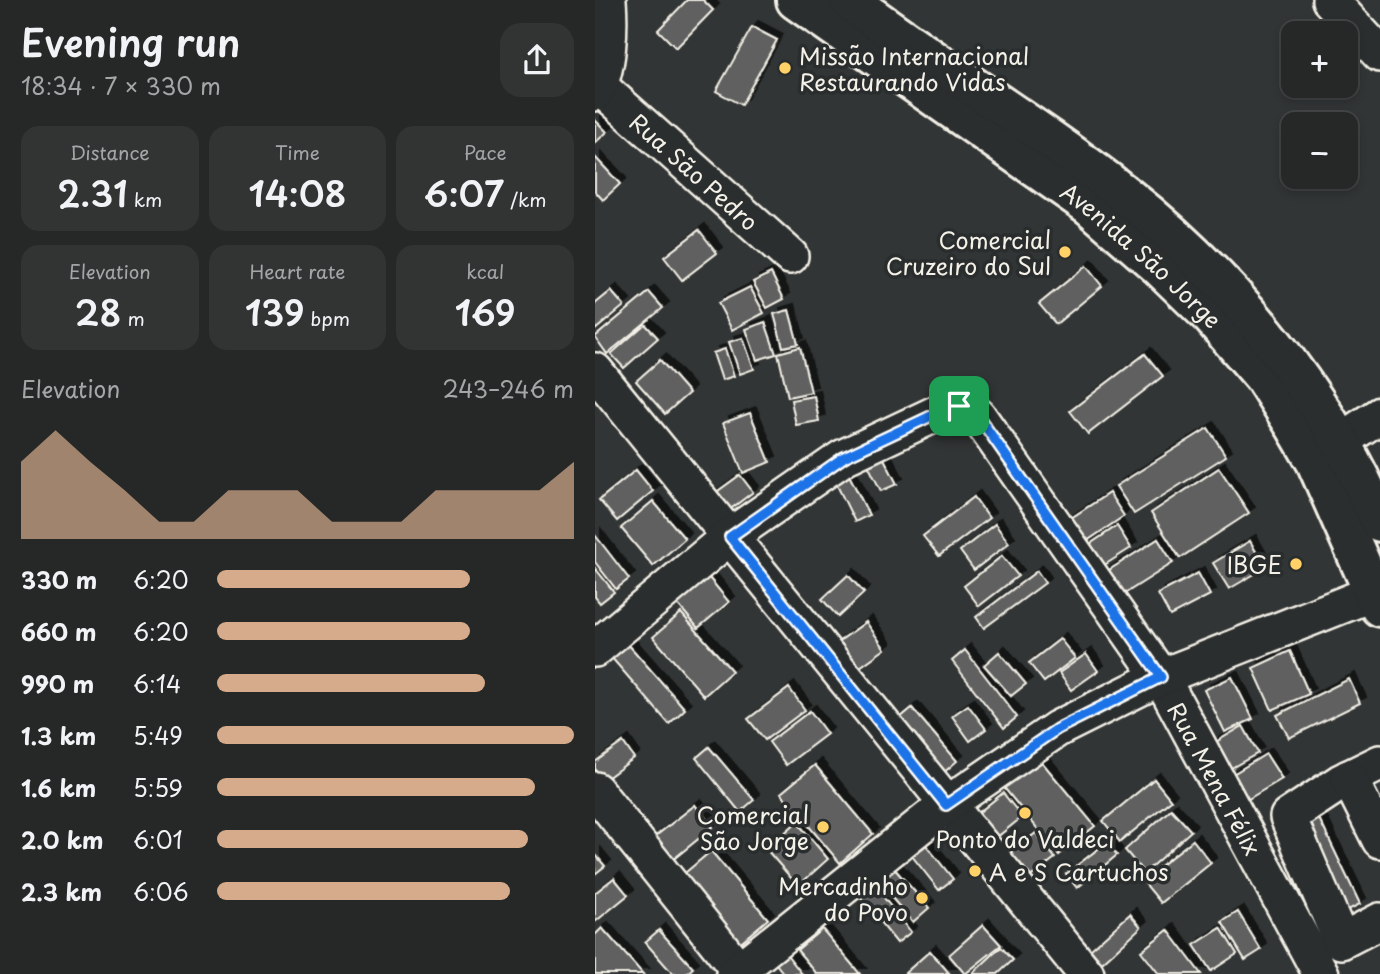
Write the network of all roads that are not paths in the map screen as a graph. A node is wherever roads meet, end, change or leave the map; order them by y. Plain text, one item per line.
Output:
1 (608, 0) edge
2 (796, 0) edge
3 (849, 0) edge
4 (1331, 0) edge
5 (1380, 54) edge
6 (597, 89) edge
7 (790, 256) dead end
8 (595, 371) edge
9 (1380, 415) edge
10 (1339, 442) junction
11 (1380, 522) edge
12 (730, 537) junction
13 (1377, 600) edge
14 (595, 649) edge
15 (1161, 677) junction
16 (1380, 763) edge
17 (1349, 778) junction
18 (595, 790) edge
19 (946, 805) junction
20 (1380, 840) edge
21 (1380, 921) edge
22 (1315, 961) edge
23 (738, 973) edge
24 (1086, 974) edge

1 - 6 street
2 - 13 main road, Avenida São Jorge
3 - 10 main road, Avenida São Jorge
4 - 5 street
6 - 7 street, Rua São Pedro
8 - 12 street
9 - 10 street
10 - 11 main road, Avenida São Jorge
12 - 14 street
12 - 15 street, Rua Mena Félix
12 - 19 street
13 - 15 street
15 - 19 street
15 - 22 street, Rua Mena Félix
16 - 17 street
17 - 20 street
17 - 22 street
18 - 23 street
19 - 23 street
19 - 24 street
21 - 22 street

